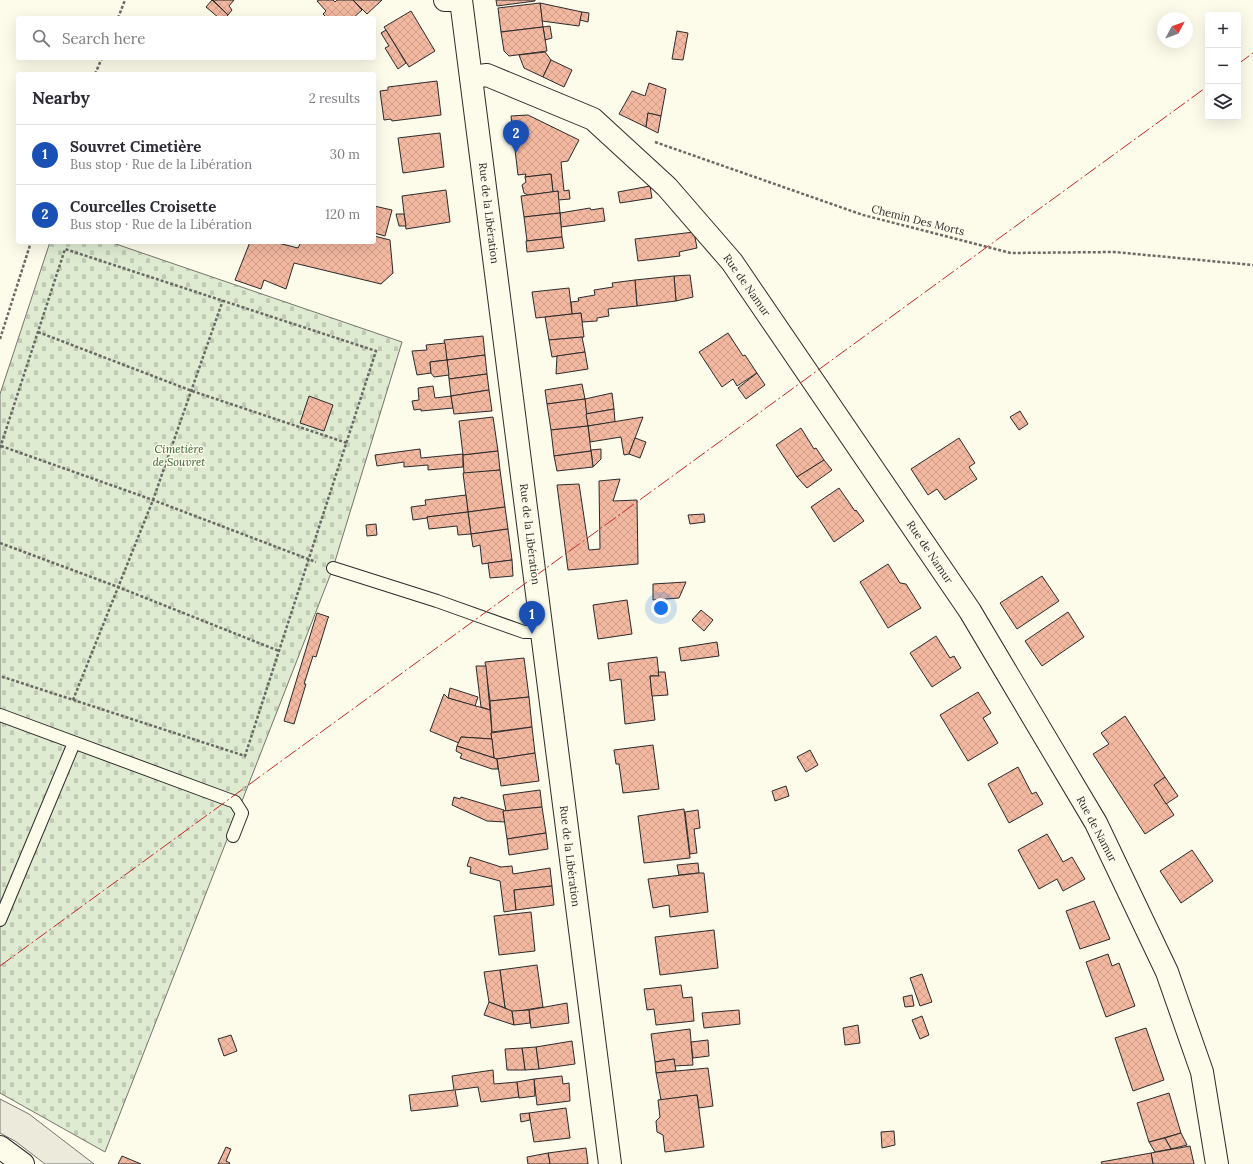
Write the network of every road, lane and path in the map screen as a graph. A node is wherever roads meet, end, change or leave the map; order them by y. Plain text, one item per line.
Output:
1 (125, 0) edge
2 (445, 0) edge
3 (452, 0) edge
4 (462, 0) edge
5 (119, 16) edge
6 (101, 60) edge
7 (96, 72) edge
8 (471, 77) junction
9 (652, 141) dead end
10 (30, 244) edge
11 (1253, 265) edge
12 (223, 300) junction
13 (38, 332) junction
14 (0, 338) edge
15 (192, 391) junction
16 (347, 443) junction
17 (0, 447) edge
18 (153, 500) junction
19 (0, 543) edge
20 (309, 559) junction
21 (334, 568) joint
22 (118, 587) junction
23 (542, 632) junction
24 (279, 651) junction
25 (0, 676) edge
26 (73, 700) junction
27 (0, 715) edge
28 (74, 742) junction
29 (233, 836) dead end
30 (0, 920) edge
31 (0, 1146) edge
32 (23, 1164) edge
33 (610, 1164) edge
34 (1217, 1164) edge

1 - 5 path
2 - 3 street
4 - 8 street, Rue de la Libération
6 - 7 path
8 - 23 street, Rue de la Libération
8 - 34 street, Rue de Namur
9 - 11 path, Chemin Des Morts
10 - 14 path
12 - 13 path
12 - 15 path
12 - 16 path
13 - 15 path
13 - 17 path
15 - 16 path
15 - 18 path
16 - 20 path
17 - 18 path
18 - 20 path
18 - 22 path
19 - 22 path
20 - 21 path
20 - 24 path
21 - 23 lane
22 - 24 path
22 - 26 path
23 - 33 street, Rue de la Libération
24 - 26 path
25 - 26 path
27 - 28 lane
28 - 29 lane
28 - 30 lane
31 - 32 street

